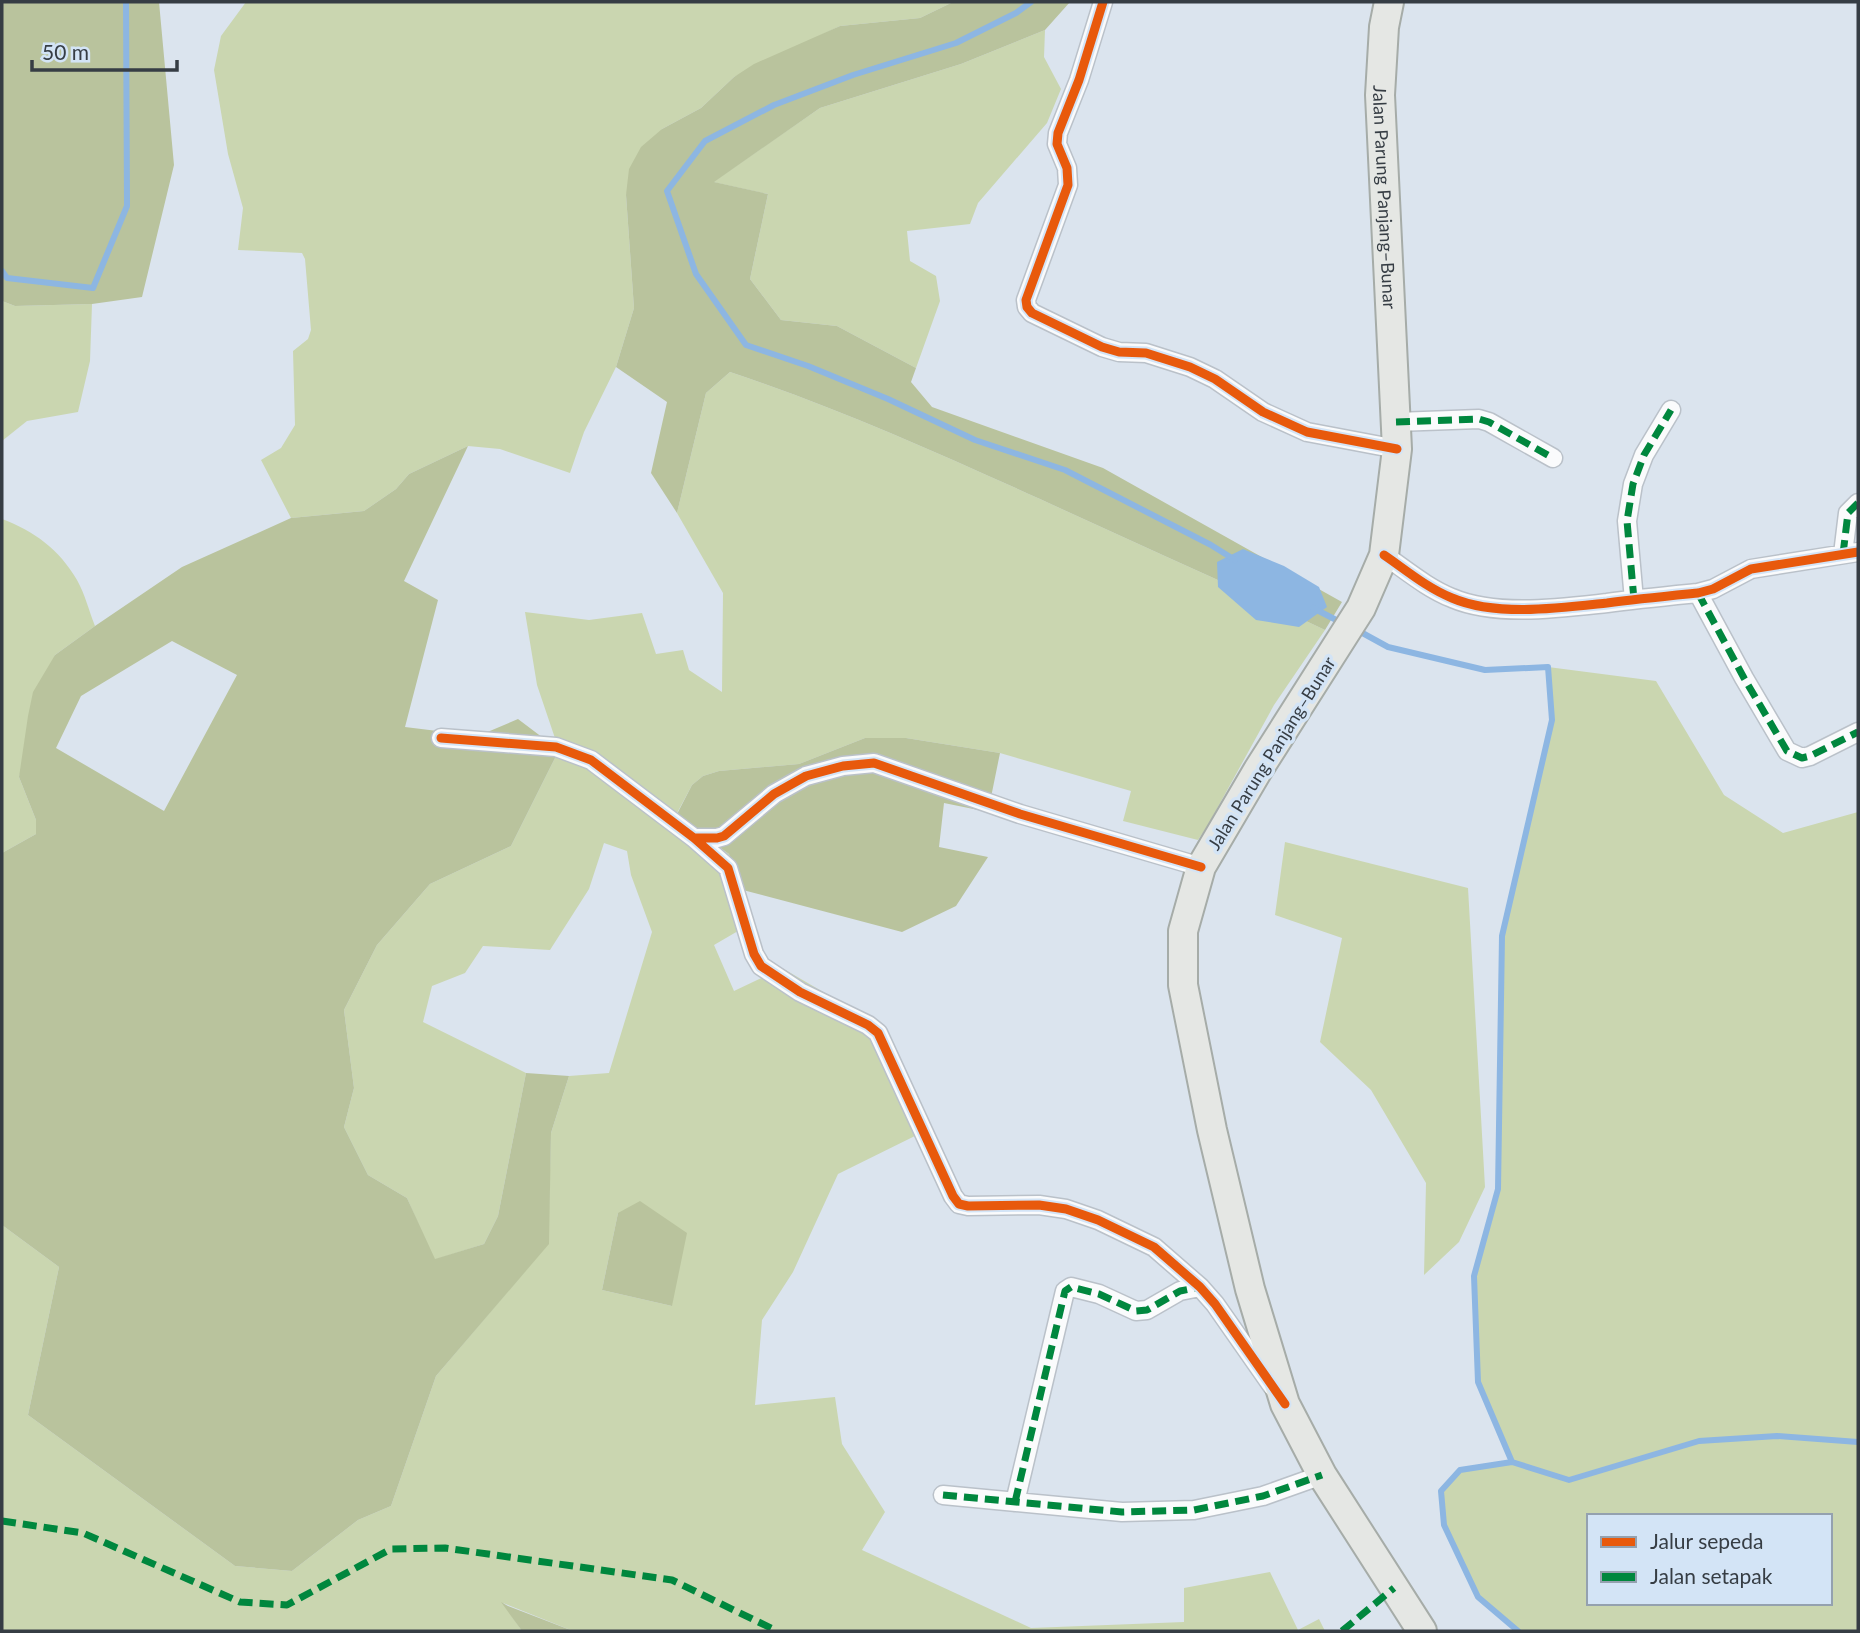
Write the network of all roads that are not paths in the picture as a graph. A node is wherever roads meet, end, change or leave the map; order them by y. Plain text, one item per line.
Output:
1 (1102, 2) edge
2 (1389, 2) edge
3 (1671, 410) dead end
4 (1397, 436) junction
5 (1553, 458) dead end
6 (1858, 503) edge
7 (1851, 553) edge
8 (1384, 555) junction
9 (1698, 593) junction
10 (1634, 600) junction
11 (1858, 732) edge
12 (442, 738) dead end
13 (694, 838) junction
14 (1201, 867) junction
15 (1200, 1287) junction
16 (1285, 1404) junction
17 (1322, 1475) junction
18 (943, 1495) dead end
19 (1015, 1502) junction
20 (1422, 1631) edge

1 - 4 street
2 - 4 main road, Jalan Parung Panjang–Bunar
3 - 10 street
4 - 5 street
4 - 8 main road, Jalan Parung Panjang–Bunar
6 - 7 street
7 - 9 street
8 - 10 street
8 - 14 main road, Jalan Parung Panjang–Bunar
9 - 10 street
9 - 11 street
12 - 13 street
13 - 14 street
13 - 15 street
14 - 16 main road, Jalan Parung Panjang–Bunar
15 - 16 street
15 - 19 street
16 - 17 main road, Jalan Parung Panjang–Bunar
17 - 19 street
17 - 20 main road, Jalan Parung Panjang–Bunar
18 - 19 street

